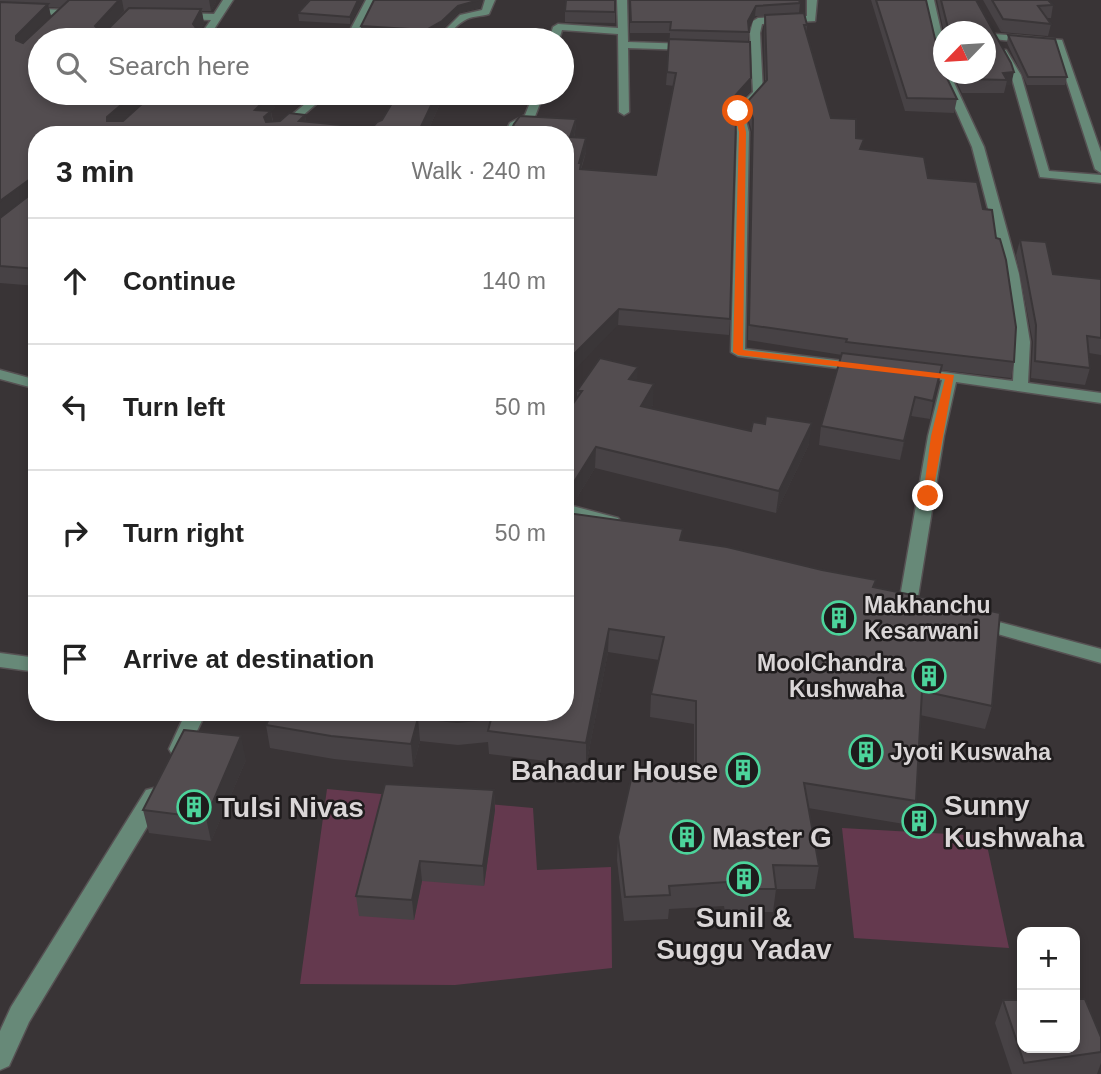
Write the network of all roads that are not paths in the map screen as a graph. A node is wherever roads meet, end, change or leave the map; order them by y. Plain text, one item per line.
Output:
1 (228, 0) edge
2 (371, 0) edge
3 (490, 0) edge
4 (622, 0) edge
5 (811, 0) edge
6 (929, 0) edge
7 (0, 10) edge
8 (166, 16) edge
9 (217, 17) junction
10 (933, 21) edge
11 (51, 28) edge
12 (210, 28) edge
13 (356, 28) edge
14 (452, 28) edge
15 (558, 28) edge
16 (623, 31) junction
17 (623, 45) junction
18 (703, 48) edge
19 (949, 84) edge
20 (309, 105) edge
21 (534, 105) edge
22 (624, 112) dead end
23 (284, 126) edge
24 (514, 126) edge
25 (1101, 169) edge
26 (1101, 179) edge
27 (0, 374) edge
28 (950, 377) junction
29 (28, 382) edge
30 (1020, 387) junction
31 (1101, 398) edge
32 (574, 512) edge
33 (632, 528) edge
34 (908, 603) edge
35 (960, 617) edge
36 (1101, 656) edge
37 (0, 660) edge
38 (28, 663) edge
39 (192, 721) edge
40 (0, 1058) edge

1 - 9 street
2 - 13 street
3 - 14 street
4 - 16 street
5 - 28 street
6 - 10 street
7 - 11 street
8 - 9 street
9 - 12 street
15 - 16 street
16 - 17 street
17 - 18 street
17 - 22 street
19 - 30 street
20 - 23 street
21 - 24 street
25 - 26 street
27 - 29 street
28 - 30 street
28 - 34 street
30 - 31 street
32 - 33 street
35 - 36 street
37 - 38 street
39 - 40 street

